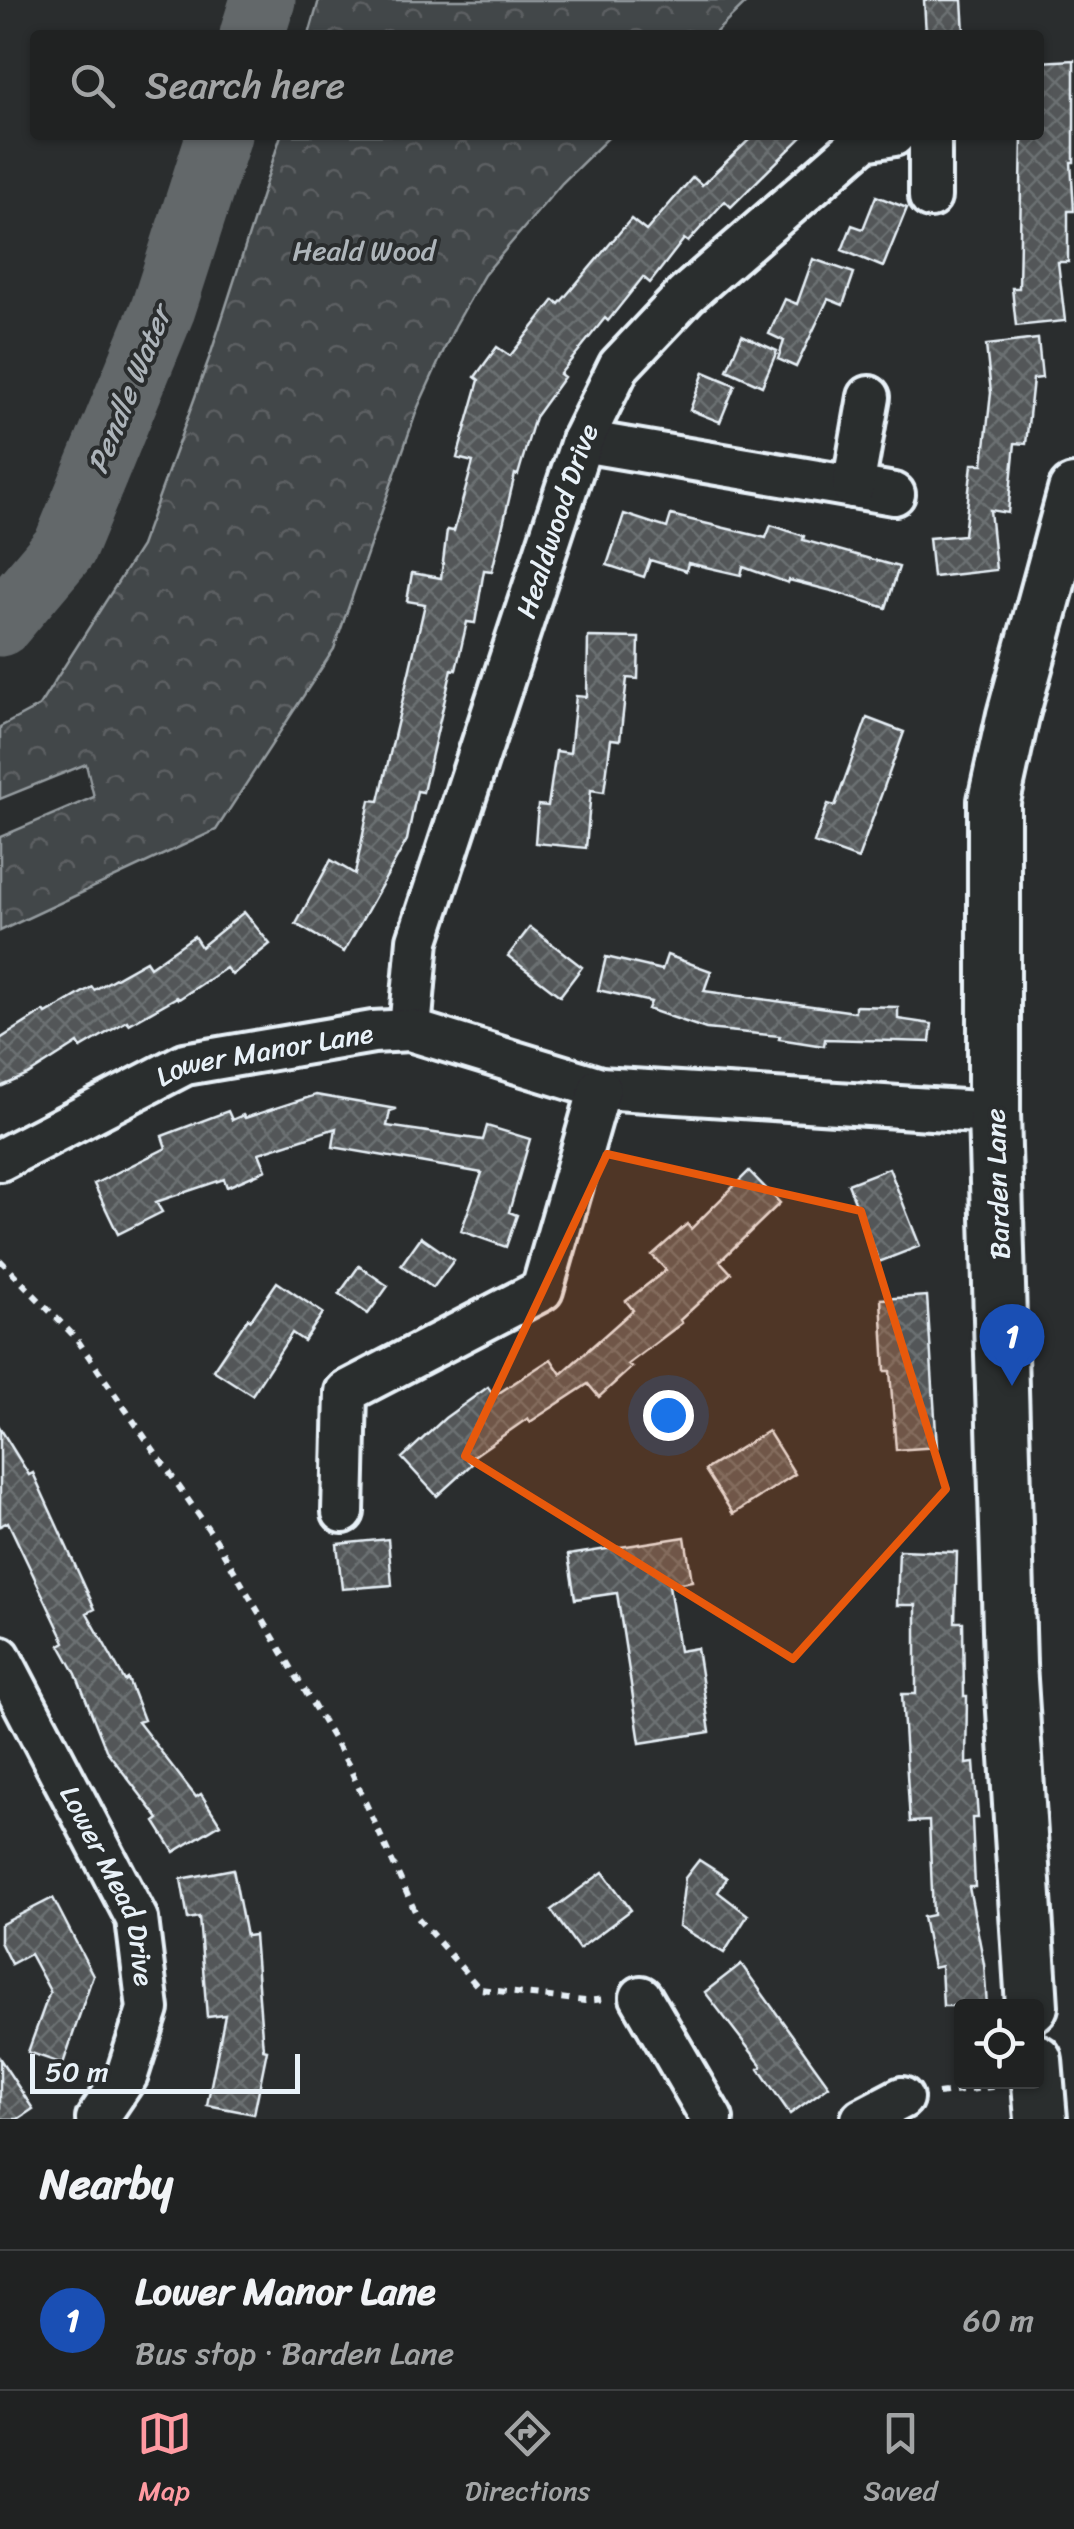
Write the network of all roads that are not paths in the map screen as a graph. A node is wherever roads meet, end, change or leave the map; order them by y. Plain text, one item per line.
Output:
1 (864, 140) edge
2 (930, 140) edge
3 (930, 197) dead end
4 (869, 397) dead end
5 (582, 441) junction
6 (853, 487) junction
7 (1074, 491) edge
8 (894, 494) dead end
9 (410, 1030) junction
10 (600, 1088) junction
11 (994, 1113) junction
12 (0, 1160) edge
13 (344, 1512) dead end
14 (0, 1657) edge
15 (641, 1997) road end
16 (1032, 1999) edge
17 (902, 2098) road end
18 (97, 2119) edge
19 (712, 2119) edge
20 (862, 2119) edge

1 - 5 street, Healdwood Drive
2 - 3 street
4 - 6 street
5 - 6 street
5 - 9 street, Healdwood Drive
6 - 8 street
7 - 11 street, Barden Lane
9 - 10 street, Lower Manor Lane
9 - 12 street, Lower Manor Lane
10 - 11 street, Lower Manor Lane
10 - 13 street
11 - 16 street, Barden Lane
14 - 18 street, Lower Mead Drive
15 - 19 street
17 - 20 street

